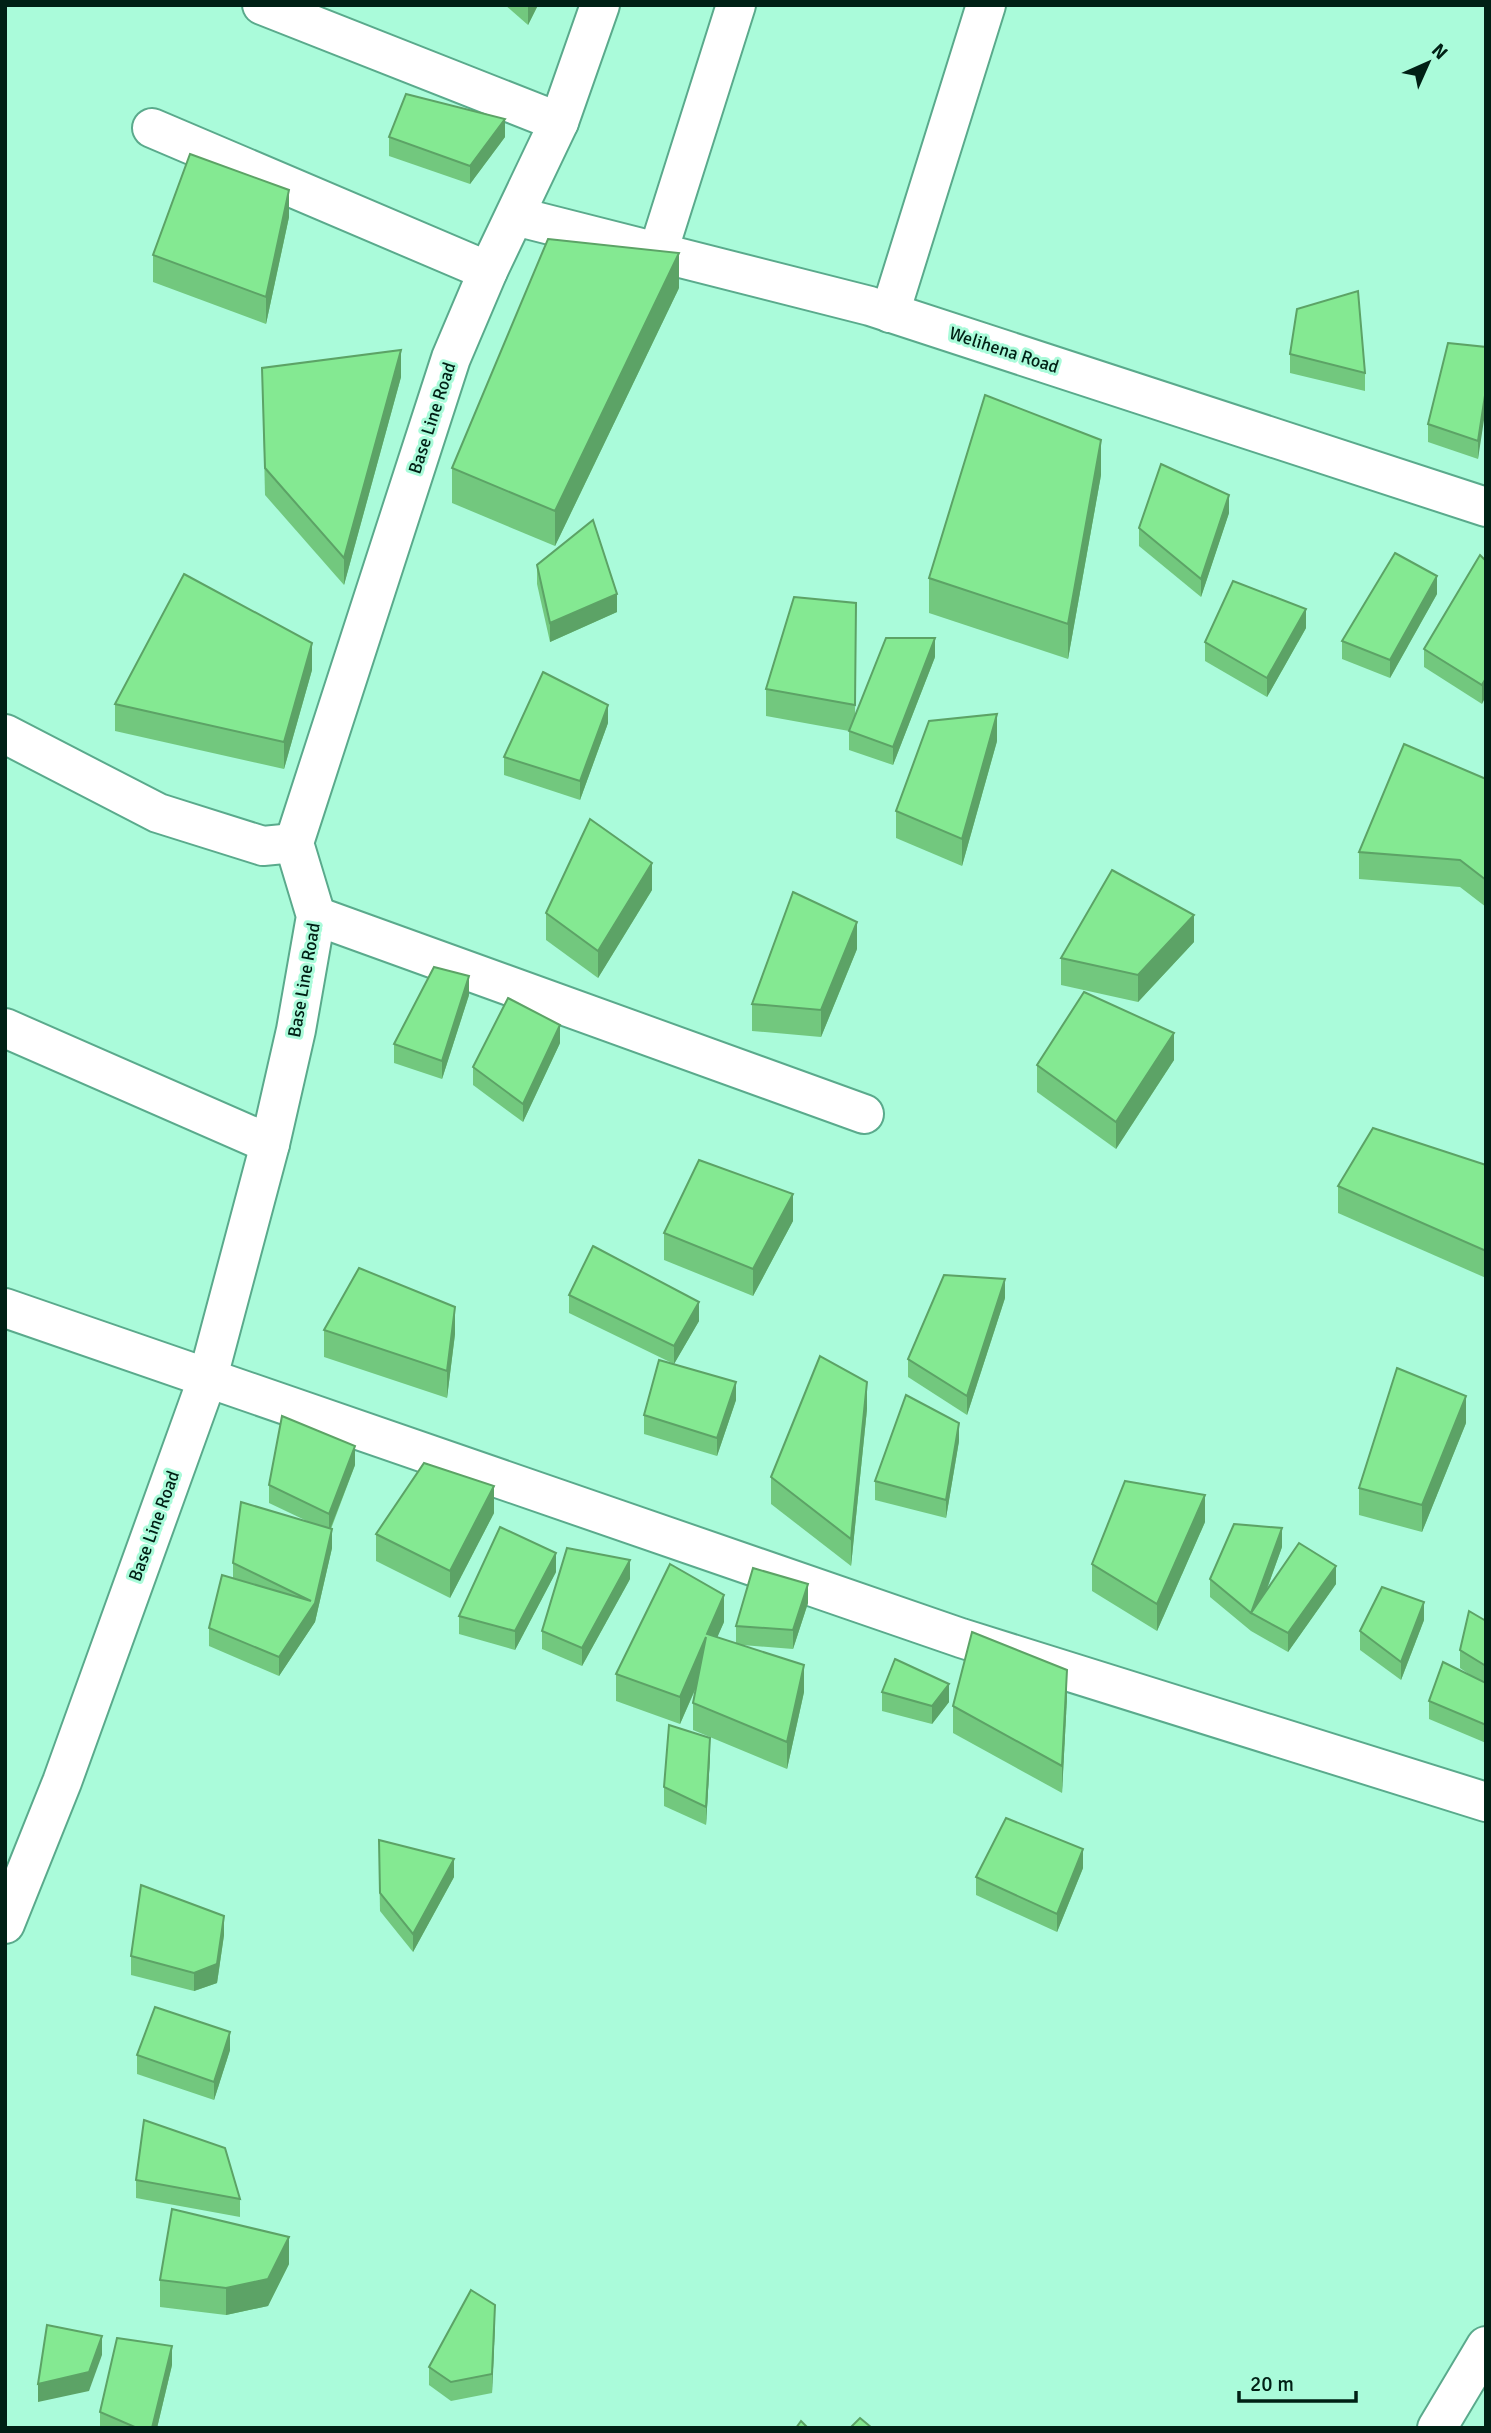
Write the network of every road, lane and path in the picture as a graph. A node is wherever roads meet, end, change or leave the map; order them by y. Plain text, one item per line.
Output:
1 (262, 5) edge
2 (600, 5) edge
3 (736, 5) edge
4 (986, 5) edge
5 (559, 122) junction
6 (152, 128) dead end
7 (516, 216) junction
8 (659, 252) junction
9 (488, 271) junction
10 (890, 313) junction
11 (1486, 507) edge
12 (5, 734) edge
13 (294, 843) junction
14 (316, 916) junction
15 (5, 1028) edge
16 (864, 1114) dead end
17 (270, 1144) junction
18 (5, 1308) edge
19 (208, 1377) junction
20 (1486, 1802) edge
21 (5, 1924) edge
22 (1486, 2346) edge
23 (1437, 2428) edge

1 - 5 street
2 - 5 street, Base Line Road
3 - 8 street
4 - 10 street
5 - 7 street, Base Line Road
6 - 9 street
7 - 8 street, Welihena Road
7 - 9 street, Base Line Road
8 - 10 street, Welihena Road
9 - 13 street, Base Line Road
10 - 11 street, Welihena Road
12 - 13 street
13 - 14 street, Base Line Road
14 - 16 street
14 - 17 street, Base Line Road
15 - 17 street
17 - 19 street, Base Line Road
18 - 19 street
19 - 20 street
19 - 21 street, Base Line Road
22 - 23 street

